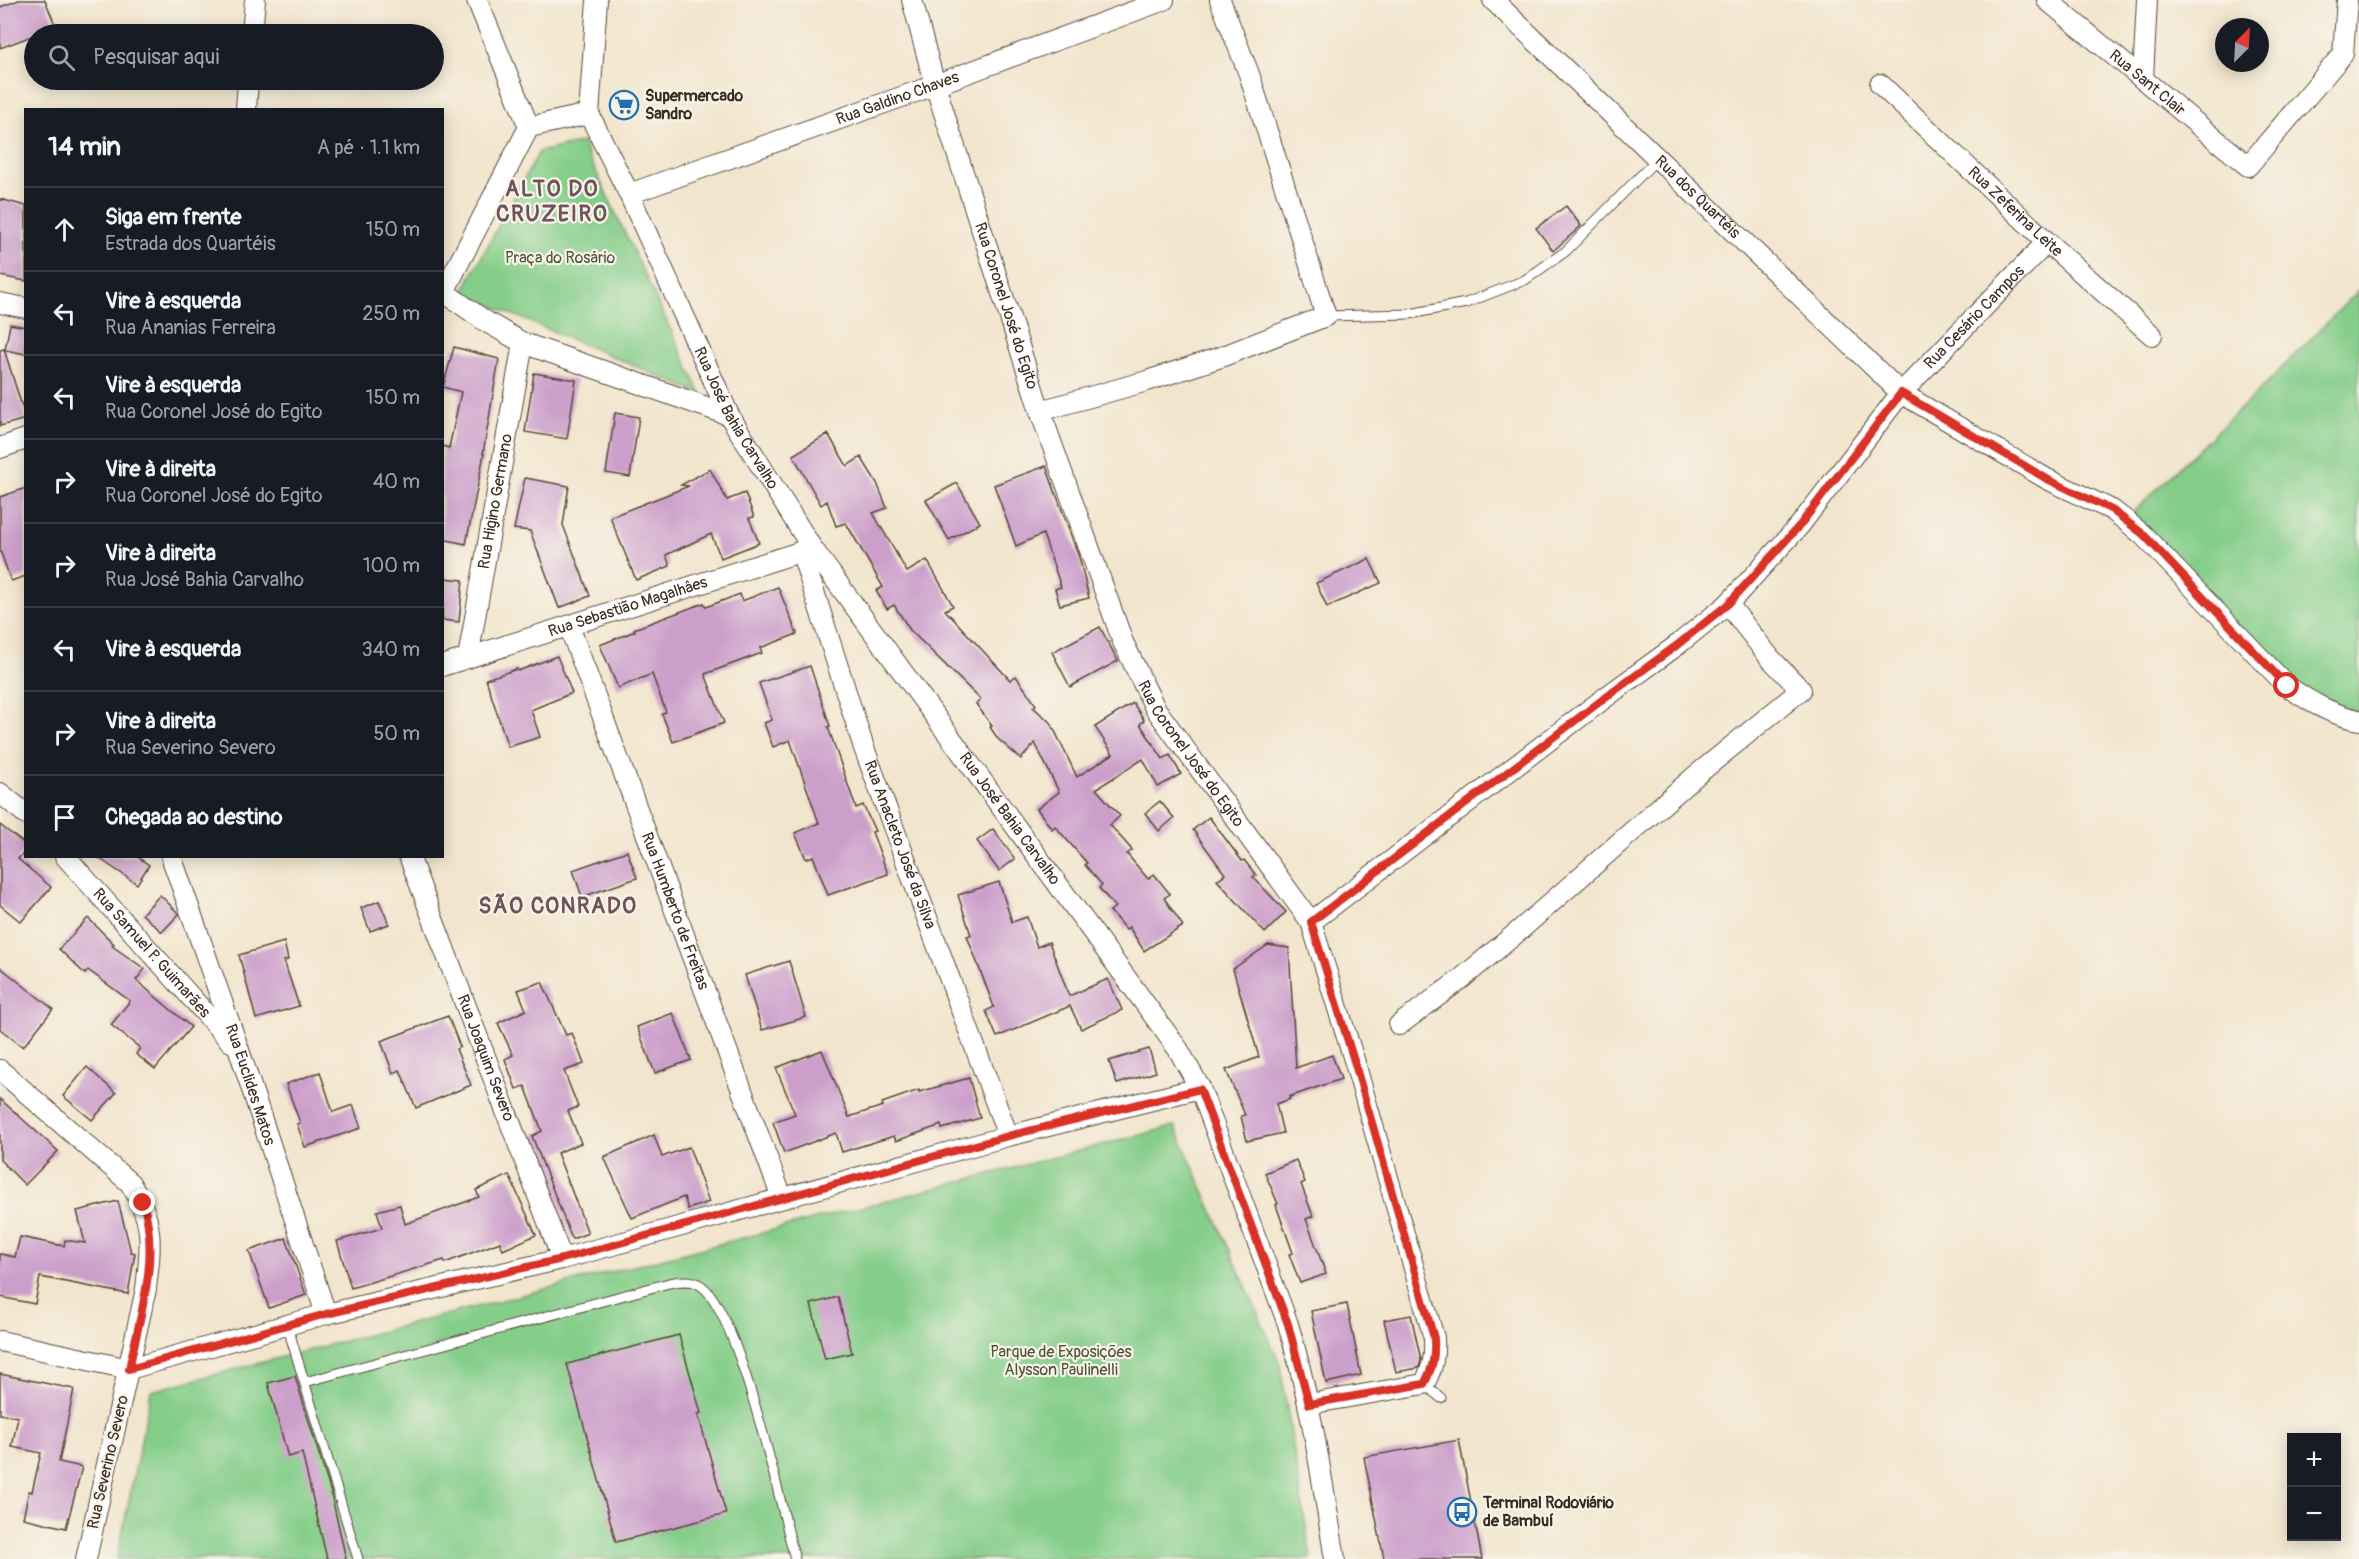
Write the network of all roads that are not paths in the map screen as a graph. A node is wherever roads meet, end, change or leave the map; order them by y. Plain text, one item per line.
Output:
1 (255, 0) edge
2 (477, 0) edge
3 (597, 0) edge
4 (912, 0) edge
5 (1164, 0) edge
6 (1220, 0) edge
7 (1492, 0) edge
8 (2047, 0) edge
9 (2147, 0) edge
10 (2347, 0) edge
11 (253, 24) edge
12 (2143, 79) junction
13 (1880, 84) dead end
14 (935, 85) junction
15 (247, 90) edge
16 (246, 108) edge
17 (589, 114) junction
18 (529, 127) junction
19 (1657, 159) junction
20 (629, 194) junction
21 (2047, 242) junction
22 (444, 290) edge
23 (444, 293) edge
24 (0, 303) edge
25 (24, 308) edge
26 (1326, 316) junction
27 (2152, 335) dead end
28 (523, 343) junction
29 (1901, 393) junction
30 (1040, 411) junction
31 (729, 415) junction
32 (24, 441) edge
33 (0, 447) edge
34 (807, 549) junction
35 (1728, 604) junction
36 (569, 626) junction
37 (468, 658) junction
38 (444, 665) edge
39 (2359, 720) edge
40 (0, 793) edge
41 (24, 812) edge
42 (67, 858) edge
43 (172, 858) edge
44 (410, 858) edge
45 (1311, 922) junction
46 (1399, 1025) dead end
47 (238, 1050) junction
48 (0, 1070) edge
49 (1200, 1089) junction
50 (1008, 1136) junction
51 (782, 1198) junction
52 (562, 1259) junction
53 (326, 1314) junction
54 (287, 1324) junction
55 (0, 1341) edge
56 (129, 1369) junction
57 (305, 1382) junction
58 (1424, 1384) junction
59 (1441, 1398) dead end
60 (1309, 1404) junction
61 (86, 1559) edge
62 (358, 1559) edge
63 (795, 1559) edge
64 (1335, 1559) edge

1 - 11 street
2 - 18 street
3 - 17 street
4 - 14 street, Rua Coronel José do Egito
5 - 14 street, Rua Galdino Chaves
6 - 26 street
7 - 19 street, Rua dos Quartéis
8 - 12 street, Rua Sant Clair
9 - 12 street
10 - 12 street, Rua Sant Clair
13 - 21 street, Rua Zeferina Leite
14 - 20 street, Rua Galdino Chaves
14 - 30 street, Rua Coronel José do Egito
15 - 16 street
17 - 18 street
17 - 20 street, Rua José Bahia Carvalho
18 - 22 street
19 - 26 lane
19 - 29 street, Rua dos Quartéis
20 - 31 street, Rua José Bahia Carvalho
21 - 27 street, Rua Zeferina Leite
21 - 29 street, Rua Cesário Campos
23 - 28 street
24 - 25 street
26 - 30 street
28 - 31 street
28 - 37 street, Rua Higino Germano
29 - 35 street, Rua Cesário Campos
29 - 39 street, Rua dos Quartéis
30 - 45 street, Rua Coronel José do Egito
31 - 34 street, Rua José Bahia Carvalho
32 - 33 street
34 - 36 street, Rua Sebastião Magalhâes
34 - 49 street, Rua José Bahia Carvalho
34 - 50 street, Rua Anacleto José da Silva
35 - 45 street, Rua Cesário Campos
35 - 46 street
36 - 37 street, Rua Sebastião Magalhâes
36 - 51 street, Rua Humberto de Freitas
37 - 38 street, Rua Sebastião Magalhâes
40 - 41 street
42 - 47 street, Rua Samuel P. Guimarães
43 - 47 street, Rua Euclides Matos
44 - 52 street, Rua Joaquim Severo
45 - 58 street, Rua Coronel José do Egito
47 - 53 street, Rua Euclides Matos
48 - 56 street, Rua Severino Severo
49 - 50 street
49 - 60 street, Rua José Bahia Carvalho
50 - 51 street
51 - 52 street
52 - 53 street
53 - 54 street
54 - 56 street
54 - 57 lane
55 - 56 street
56 - 61 street, Rua Severino Severo
57 - 62 lane
57 - 63 lane
58 - 59 lane
58 - 60 street
60 - 64 street, Rua José Bahia Carvalho

